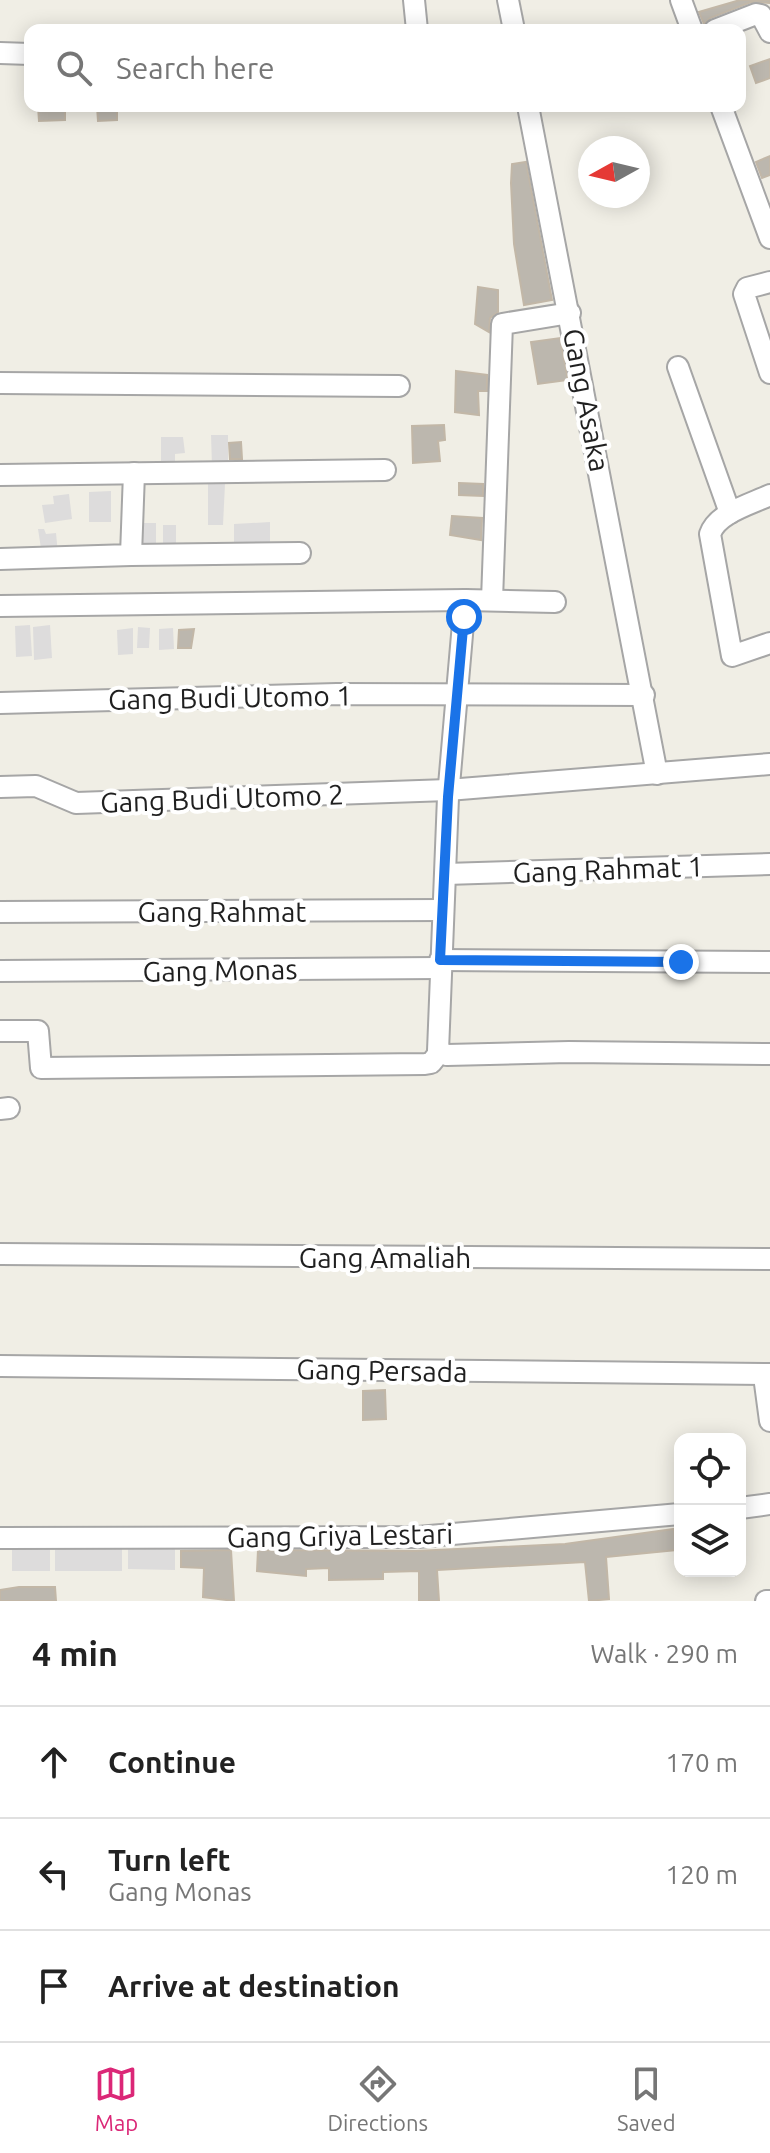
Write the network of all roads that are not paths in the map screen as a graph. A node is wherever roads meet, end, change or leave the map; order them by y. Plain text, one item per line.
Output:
1 (414, 0) edge
2 (508, 0) edge
3 (681, 0) edge
4 (416, 24) edge
5 (513, 24) edge
6 (690, 24) edge
7 (730, 24) edge
8 (770, 32) edge
9 (0, 53) edge
10 (24, 54) edge
11 (529, 112) edge
12 (723, 112) edge
13 (770, 238) edge
14 (770, 282) edge
15 (570, 313) junction
16 (678, 367) dead end
17 (770, 373) edge
18 (0, 383) edge
19 (399, 386) dead end
20 (385, 470) dead end
21 (134, 473) junction
22 (0, 475) edge
23 (770, 495) edge
24 (730, 513) junction
25 (300, 553) dead end
26 (131, 555) junction
27 (0, 559) edge
28 (465, 600) junction
29 (492, 600) junction
30 (555, 602) dead end
31 (0, 606) edge
32 (770, 643) edge
33 (459, 695) junction
34 (644, 695) junction
35 (0, 703) edge
36 (770, 764) edge
37 (657, 774) junction
38 (0, 787) edge
39 (448, 790) junction
40 (770, 864) edge
41 (446, 874) junction
42 (443, 910) junction
43 (0, 912) edge
44 (770, 962) edge
45 (440, 964) junction
46 (0, 971) edge
47 (0, 1031) edge
48 (439, 1053) junction
49 (770, 1054) edge
50 (0, 1254) edge
51 (770, 1259) edge
52 (0, 1366) edge
53 (767, 1375) edge
54 (770, 1421) edge
55 (770, 1504) edge
56 (746, 1507) edge
57 (674, 1515) edge
58 (0, 1538) edge

1 - 4 street
2 - 5 street
3 - 6 street
7 - 8 street
9 - 10 street
11 - 15 street, Gang Asaka
12 - 13 street
14 - 17 street
15 - 29 street
15 - 34 street, Gang Asaka
16 - 24 street
18 - 19 street
20 - 21 street
21 - 22 street
21 - 26 street
23 - 24 street
24 - 32 street
25 - 26 street
26 - 27 street
28 - 29 street
28 - 31 street
28 - 33 street
29 - 30 street
33 - 34 street, Gang Budi Utomo 1
33 - 35 street, Gang Budi Utomo 1
33 - 39 street
34 - 37 street, Gang Asaka
36 - 37 street, Gang Budi Utomo 2
37 - 39 street, Gang Budi Utomo 2
38 - 39 street, Gang Budi Utomo 2
39 - 41 street
40 - 41 street, Gang Rahmat 1
41 - 42 street
42 - 43 street, Gang Rahmat
42 - 45 street
44 - 45 street, Gang Monas
45 - 46 street, Gang Monas
45 - 48 street
47 - 48 street
48 - 49 street
50 - 51 street, Gang Amaliah
52 - 53 street, Gang Persada
53 - 54 street
55 - 56 street
57 - 58 street, Gang Griya Lestari

